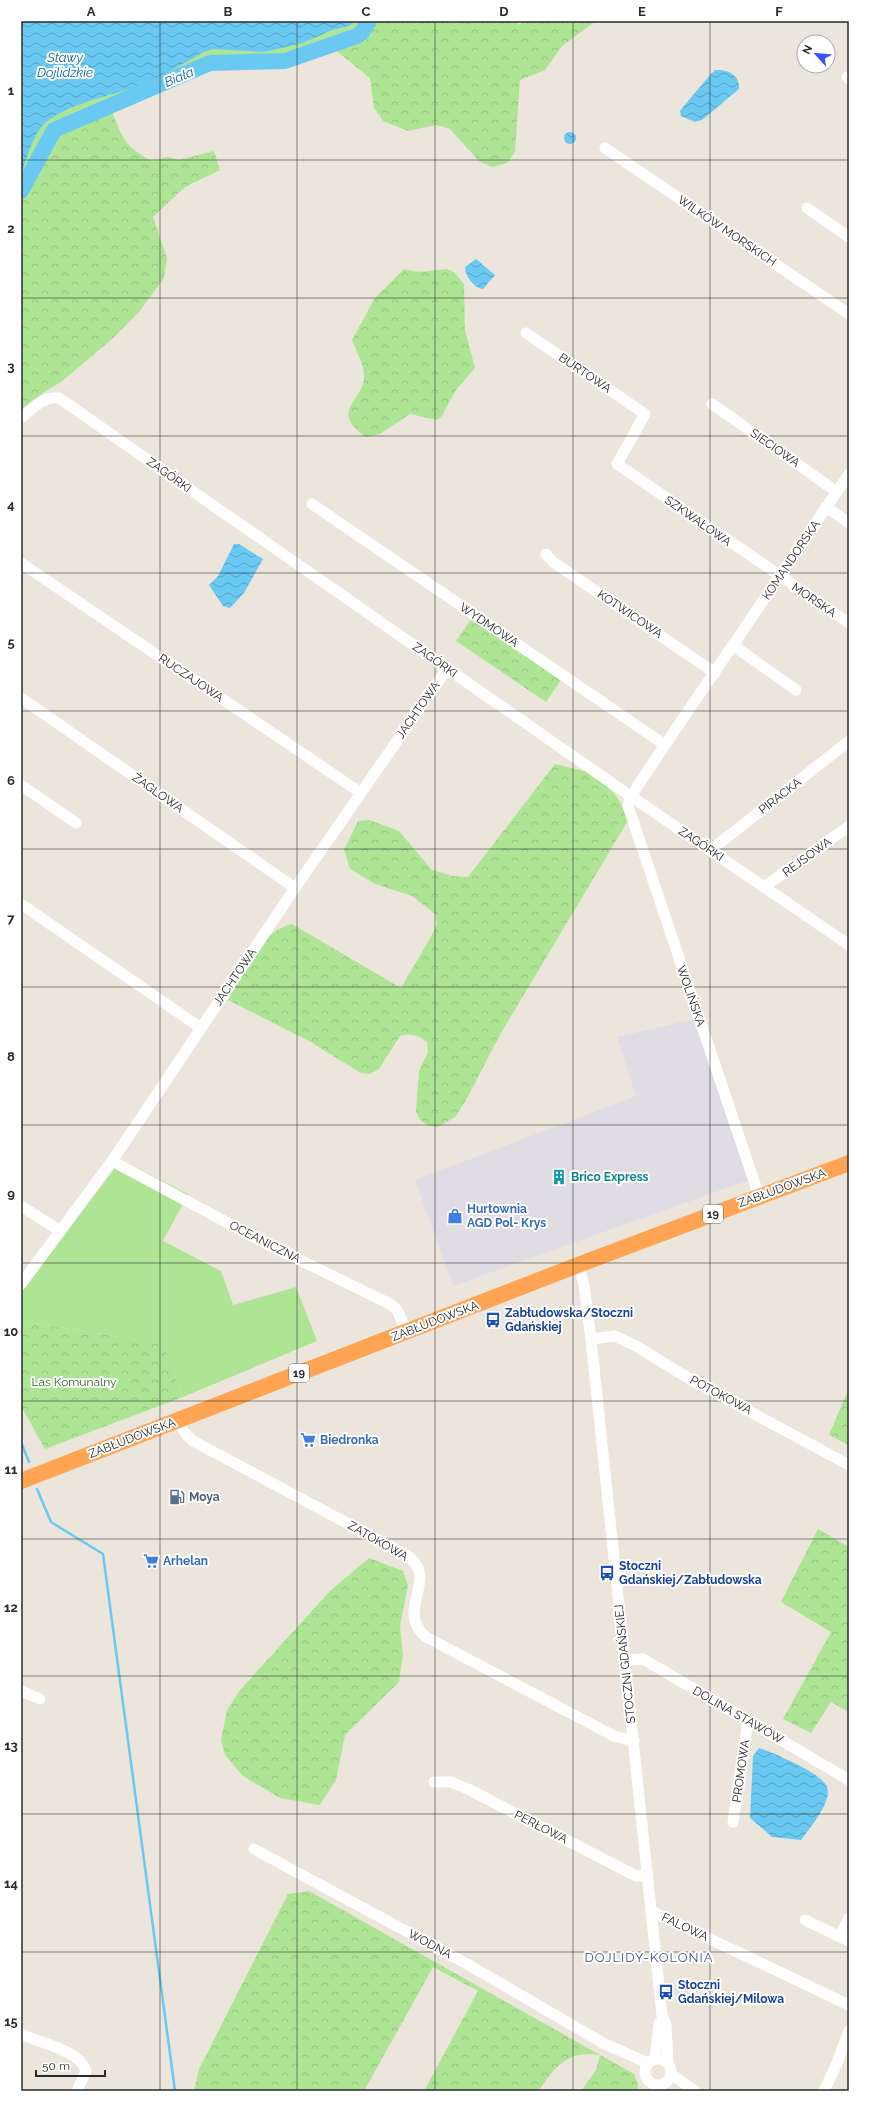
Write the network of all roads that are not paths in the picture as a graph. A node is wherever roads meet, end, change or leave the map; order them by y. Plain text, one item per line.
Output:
1 (605, 148) dead end
2 (807, 208) dead end
3 (849, 237) edge
4 (849, 314) edge
5 (526, 333) dead end
6 (712, 404) dead end
7 (21, 418) edge
8 (617, 464) joint
9 (849, 474) edge
10 (837, 492) junction
11 (312, 504) dead end
12 (826, 507) junction
13 (849, 522) edge
14 (546, 554) dead end
15 (21, 563) edge
16 (780, 577) junction
17 (849, 623) edge
18 (734, 646) junction
19 (447, 669) junction
20 (715, 673) junction
21 (796, 690) dead end
22 (21, 698) edge
23 (849, 741) edge
24 (665, 745) junction
25 (21, 785) edge
26 (360, 793) junction
27 (631, 796) junction
28 (76, 823) dead end
29 (849, 826) edge
30 (711, 850) junction
31 (295, 888) junction
32 (764, 888) junction
33 (21, 904) edge
34 (849, 945) edge
35 (201, 1028) junction
36 (112, 1161) junction
37 (849, 1163) edge
38 (762, 1195) junction
39 (21, 1206) edge
40 (60, 1232) junction
41 (578, 1266) junction
42 (21, 1284) edge
43 (407, 1332) junction
44 (591, 1339) junction
45 (178, 1420) junction
46 (849, 1465) edge
47 (21, 1481) edge
48 (625, 1660) junction
49 (21, 1691) edge
50 (40, 1698) dead end
51 (748, 1720) junction
52 (634, 1741) junction
53 (849, 1780) edge
54 (434, 1782) dead end
55 (734, 1822) dead end
56 (254, 1849) dead end
57 (648, 1875) junction
58 (651, 1911) junction
59 (849, 1918) edge
60 (805, 1920) dead end
61 (844, 1939) edge
62 (849, 2005) edge
63 (662, 2015) junction
64 (849, 2031) edge
65 (21, 2034) edge
66 (649, 2074) edge
67 (665, 2079) edge
68 (77, 2091) edge
69 (683, 2091) edge
70 (695, 2091) edge
71 (824, 2091) edge

1 - 4 street, WILKÓW MORSKICH
2 - 3 street
5 - 8 street, BURTOWA
6 - 10 street, SIECIOWA
7 - 19 street, ZAGÓRKI
8 - 16 street, SZKWAŁOWA
9 - 10 street, KOMANDORSKA
10 - 12 street, KOMANDORSKA
11 - 24 street, WYDMOWA
12 - 13 street
12 - 16 street, KOMANDORSKA
14 - 20 street, KOTWICOWA
15 - 26 street, RUCZAJOWA
16 - 17 street, MORSKA
16 - 18 street, KOMANDORSKA
18 - 20 street, KOMANDORSKA
18 - 21 street
19 - 26 street, JACHTOWA
19 - 27 street, ZAGÓRKI
20 - 24 street, KOMANDORSKA
22 - 31 street, ŻAGLOWA
23 - 30 street, PIRACKA
24 - 27 street, KOMANDORSKA
25 - 28 street
26 - 31 street, JACHTOWA
27 - 30 street, ZAGÓRKI
27 - 38 street, WOLIŃSKA
29 - 32 street, REJSOWA
30 - 32 street, ZAGÓRKI
31 - 35 street, JACHTOWA
32 - 34 street, ZAGÓRKI
33 - 35 street
35 - 36 street, JACHTOWA
36 - 40 street, JACHTOWA
36 - 43 street, OCEANICZNA
37 - 38 highway, ZABŁUDOWSKA / 19
38 - 41 highway, ZABŁUDOWSKA / 19
39 - 40 street
40 - 42 street, JACHTOWA
41 - 43 highway, ZABŁUDOWSKA / 19
41 - 44 street, STOCZNI GDAŃSKIEJ
43 - 45 highway, ZABŁUDOWSKA / 19
44 - 46 street, POTOKOWA
44 - 48 street, STOCZNI GDAŃSKIEJ
45 - 47 highway, ZABŁUDOWSKA / 19
45 - 52 street, ZATOKOWA
48 - 51 street, DOLINA STAWÓW
48 - 52 street, STOCZNI GDAŃSKIEJ
49 - 50 street
51 - 53 street, DOLINA STAWÓW
51 - 55 street, PROMOWA
52 - 57 street, STOCZNI GDAŃSKIEJ
54 - 57 street, PERŁOWA
56 - 66 street, WODNA
57 - 58 street, STOCZNI GDAŃSKIEJ
58 - 62 street, FALOWA
58 - 63 street, STOCZNI GDAŃSKIEJ
59 - 61 street
60 - 61 street
63 - 66 street, STOCZNI GDAŃSKIEJ
63 - 67 street, STOCZNI GDAŃSKIEJ
64 - 71 street
65 - 68 street
66 - 67 street
66 - 67 street
67 - 69 street
67 - 70 street

